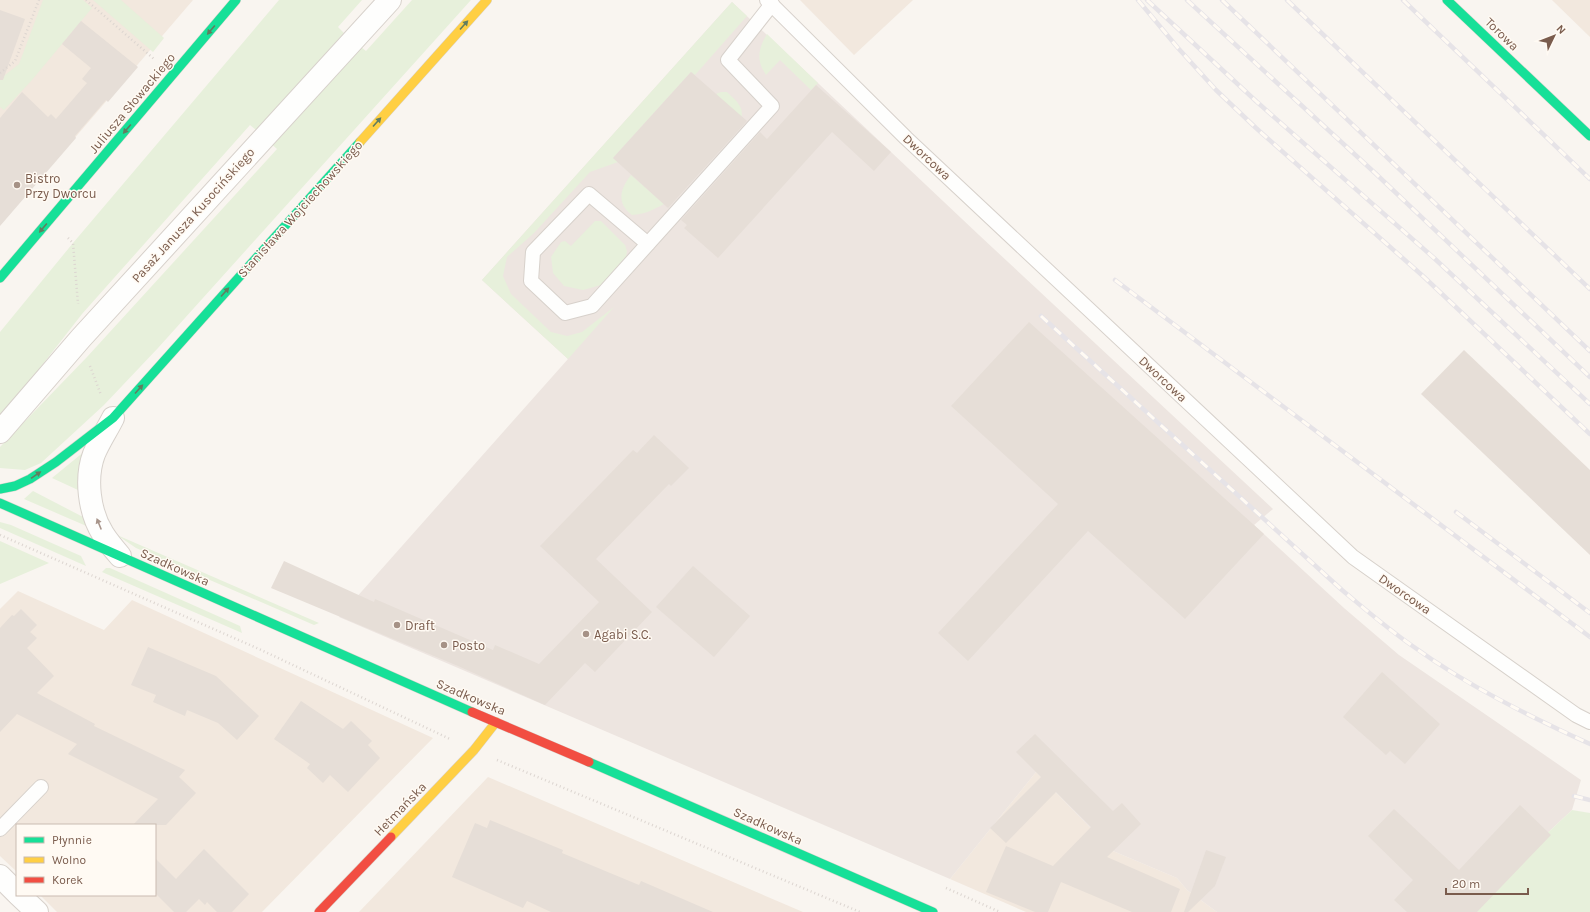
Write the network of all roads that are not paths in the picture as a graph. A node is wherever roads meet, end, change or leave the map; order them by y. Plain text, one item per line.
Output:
1 (236, 0) edge
2 (390, 0) edge
3 (487, 0) edge
4 (1448, 0) edge
5 (769, 2) edge
6 (1590, 136) edge
7 (648, 244) junction
8 (0, 278) edge
9 (113, 418) junction
10 (0, 432) edge
11 (0, 489) edge
12 (0, 503) edge
13 (120, 556) junction
14 (496, 722) junction
15 (1590, 722) edge
16 (41, 788) dead end
17 (0, 829) edge
18 (0, 876) edge
19 (16, 892) edge
20 (21, 896) edge
21 (37, 912) edge
22 (319, 912) edge
23 (933, 912) edge

1 -> 8 street, Juliusza Słowackiego
2 - 10 street, Pasaż Janusza Kusocińskiego
9 -> 3 street, Stanisława Wojciechowskiego
4 - 6 street, Torowa
5 - 7 lane
5 - 15 lane, Dworcowa
7 - 7 lane
11 -> 9 street, Stanisława Wojciechowskiego
13 -> 9 street, Stanisława Wojciechowskiego
12 - 13 street, Szadkowska
13 - 14 street, Szadkowska
14 - 22 street, Hetmańska
14 - 23 street, Szadkowska
16 - 17 lane
18 - 19 street
20 - 21 street

